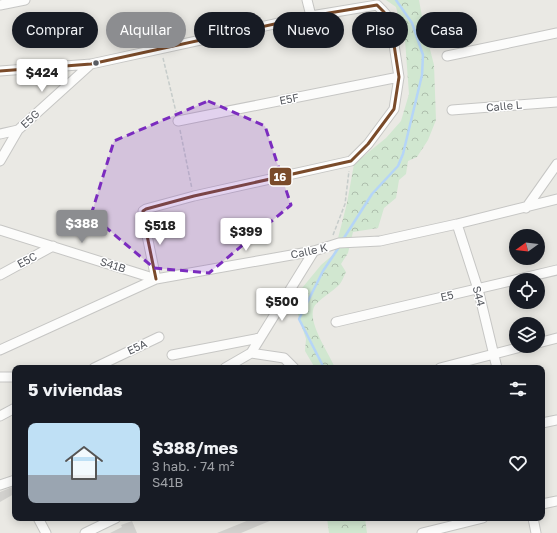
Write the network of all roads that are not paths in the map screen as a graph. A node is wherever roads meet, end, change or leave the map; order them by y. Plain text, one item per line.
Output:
1 (25, 0) edge
2 (307, 0) edge
3 (0, 5) edge
4 (310, 12) edge
5 (335, 12) edge
6 (273, 24) edge
7 (557, 33) edge
8 (447, 56) dead end
9 (91, 64) junction
10 (0, 71) edge
11 (399, 77) junction
12 (557, 102) edge
13 (452, 110) dead end
14 (178, 121) dead end
15 (18, 130) junction
16 (0, 134) edge
17 (0, 161) edge
18 (557, 164) edge
19 (557, 199) edge
20 (526, 208) junction
21 (457, 224) junction
22 (0, 230) edge
23 (53, 246) junction
24 (314, 251) junction
25 (557, 270) edge
26 (0, 275) edge
27 (156, 279) junction
28 (478, 289) junction
29 (336, 322) dead end
30 (159, 337) dead end
31 (260, 338) junction
32 (557, 338) edge
33 (545, 341) edge
34 (0, 350) edge
35 (509, 350) edge
36 (251, 353) junction
37 (494, 354) junction
38 (172, 355) dead end
39 (100, 365) edge
40 (230, 365) edge
41 (291, 365) edge
42 (452, 365) edge
43 (496, 365) edge
44 (0, 377) edge
45 (12, 377) edge
46 (12, 410) edge
47 (0, 416) edge
48 (557, 420) edge
49 (545, 422) edge
50 (12, 481) edge
51 (0, 486) edge
52 (557, 501) edge
53 (545, 503) edge
54 (40, 521) edge
55 (110, 521) edge
56 (472, 521) edge
57 (534, 521) edge
58 (46, 533) edge
59 (85, 533) edge
60 (422, 533) edge
61 (536, 533) edge

1 - 3 street
2 - 4 street
5 - 11 street
6 - 9 street
7 - 8 street
9 - 10 street
9 - 15 street, E5G
11 - 14 street, E5F
11 - 27 street
12 - 13 street, Calle L
15 - 16 street, E5G
15 - 17 street
18 - 20 street
19 - 20 street, Calle K
20 - 21 street, Calle K
21 - 24 street, Calle K
21 - 28 street, S44
22 - 23 street, S41B
23 - 26 street, E5C
23 - 27 street, S41B
24 - 27 street, Calle K
24 - 31 street
25 - 28 street, E5
27 - 34 street, Calle K
28 - 29 street, E5
28 - 37 street, S44
30 - 39 street, E5A
31 - 36 street
31 - 38 street
32 - 33 street
35 - 37 street
36 - 40 street
36 - 41 street
37 - 42 street
37 - 43 street, S44
44 - 45 street
46 - 47 street
48 - 49 street
50 - 51 street
52 - 53 street
54 - 58 street
55 - 59 street
56 - 60 street
57 - 61 street

